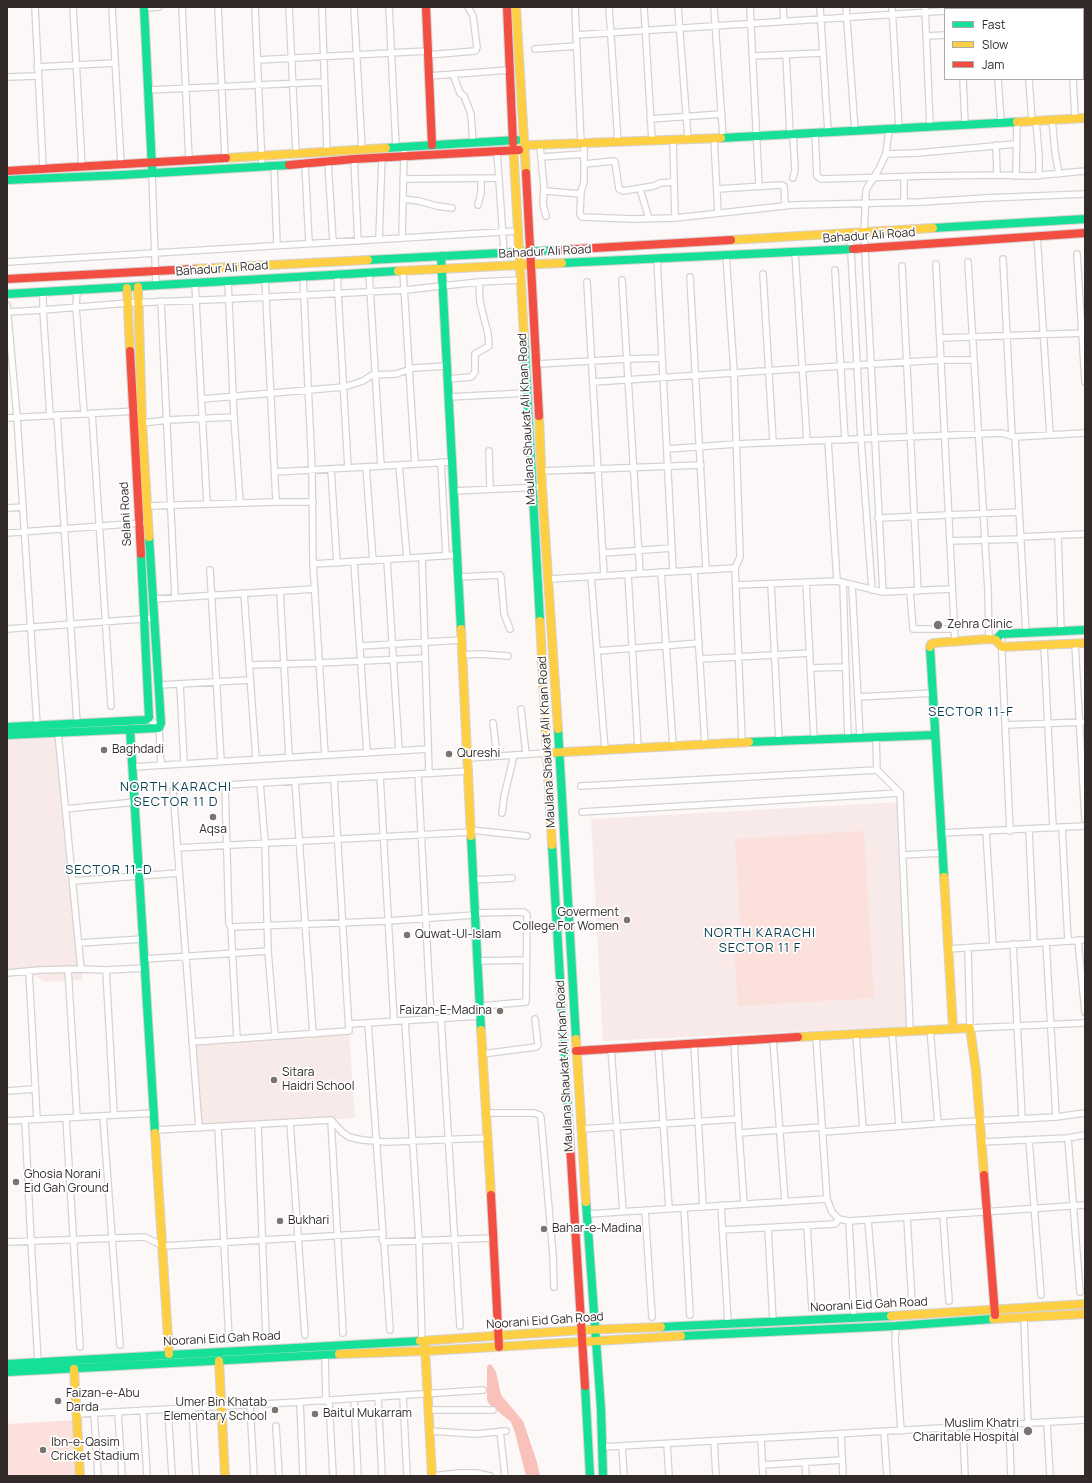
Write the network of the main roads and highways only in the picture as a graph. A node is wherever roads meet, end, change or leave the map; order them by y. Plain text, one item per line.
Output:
1 (144, 7) edge
2 (426, 7) edge
3 (506, 7) edge
4 (516, 7) edge
5 (1085, 118) edge
6 (513, 140) junction
7 (523, 140) junction
8 (432, 145) junction
9 (531, 145) road end
10 (514, 150) junction
11 (523, 150) junction
12 (152, 163) junction
13 (7, 170) edge
14 (152, 174) junction
15 (7, 180) edge
16 (1085, 219) edge
17 (1085, 233) edge
18 (519, 252) junction
19 (531, 252) junction
20 (441, 256) junction
21 (531, 265) junction
22 (519, 266) junction
23 (442, 269) junction
24 (7, 279) edge
25 (138, 287) junction
26 (127, 288) junction
27 (7, 294) edge
28 (1085, 630) edge
29 (995, 638) junction
30 (1085, 643) edge
31 (130, 725) junction
32 (7, 727) edge
33 (7, 735) edge
34 (935, 736) junction
35 (560, 752) junction
36 (547, 753) junction
37 (953, 1028) junction
38 (576, 1051) junction
39 (1085, 1304) edge
40 (994, 1310) junction
41 (1085, 1314) edge
42 (996, 1319) junction
43 (582, 1330) junction
44 (596, 1330) junction
45 (498, 1336) junction
46 (596, 1340) junction
47 (422, 1341) junction
48 (583, 1341) junction
49 (499, 1347) junction
50 (426, 1351) junction
51 (169, 1354) junction
52 (219, 1361) junction
53 (7, 1364) edge
54 (74, 1369) junction
55 (7, 1372) edge
56 (80, 1476) edge
57 (225, 1476) edge
58 (432, 1476) edge
59 (590, 1476) edge
60 (603, 1476) edge

1 - 12 main road
2 - 8 main road
3 - 6 main road, Maulana Shaukat Ali Khan Road
4 - 7 main road, Maulana Shaukat Ali Khan Road
5 - 9 main road
6 - 7 main road
6 - 8 main road
6 - 10 main road, Maulana Shaukat Ali Khan Road
7 - 11 main road, Maulana Shaukat Ali Khan Road
8 - 12 main road
10 - 11 main road
10 - 14 main road
10 - 18 main road, Maulana Shaukat Ali Khan Road
11 - 19 main road, Maulana Shaukat Ali Khan Road
12 - 13 main road
12 - 14 main road
14 - 15 main road
16 - 19 main road, Bahadur Ali Road
17 - 21 main road, Bahadur Ali Road
18 - 19 main road, Bahadur Ali Road
18 - 20 main road, Bahadur Ali Road
18 - 22 main road, Maulana Shaukat Ali Khan Road
19 - 21 main road, Maulana Shaukat Ali Khan Road
20 - 23 main road
20 - 24 main road, Bahadur Ali Road
21 - 22 main road, Bahadur Ali Road
21 - 35 main road, Maulana Shaukat Ali Khan Road
22 - 23 main road, Bahadur Ali Road
22 - 36 main road, Maulana Shaukat Ali Khan Road
23 - 25 main road, Bahadur Ali Road
23 - 45 main road
25 - 26 main road, Bahadur Ali Road
25 - 31 main road, Selani Road
26 - 27 main road, Bahadur Ali Road
26 - 31 main road, Selani Road
28 - 29 main road
29 - 30 main road
29 - 34 main road
31 - 32 main road
31 - 33 main road
31 - 51 main road
34 - 35 main road
34 - 37 main road
35 - 36 main road
35 - 38 main road, Maulana Shaukat Ali Khan Road
36 - 43 main road, Maulana Shaukat Ali Khan Road
37 - 38 main road
37 - 40 main road
38 - 44 main road, Maulana Shaukat Ali Khan Road
39 - 40 main road, Noorani Eid Gah Road
40 - 42 main road
40 - 44 main road, Noorani Eid Gah Road
41 - 42 main road, Noorani Eid Gah Road
42 - 46 main road, Noorani Eid Gah Road
43 - 44 main road, Noorani Eid Gah Road
43 - 45 main road, Noorani Eid Gah Road
43 - 48 main road, Maulana Shaukat Ali Khan Road
44 - 46 main road, Maulana Shaukat Ali Khan Road
45 - 47 main road, Noorani Eid Gah Road
45 - 49 main road
46 - 48 main road, Noorani Eid Gah Road
46 - 60 main road, Maulana Shaukat Ali Khan Road
47 - 50 main road
47 - 51 main road, Noorani Eid Gah Road
48 - 49 main road, Noorani Eid Gah Road
48 - 59 main road, Maulana Shaukat Ali Khan Road
49 - 50 main road, Noorani Eid Gah Road
50 - 52 main road, Noorani Eid Gah Road
50 - 58 main road
51 - 53 main road, Noorani Eid Gah Road
52 - 54 main road, Noorani Eid Gah Road
52 - 57 main road
54 - 55 main road, Noorani Eid Gah Road
54 - 56 main road

